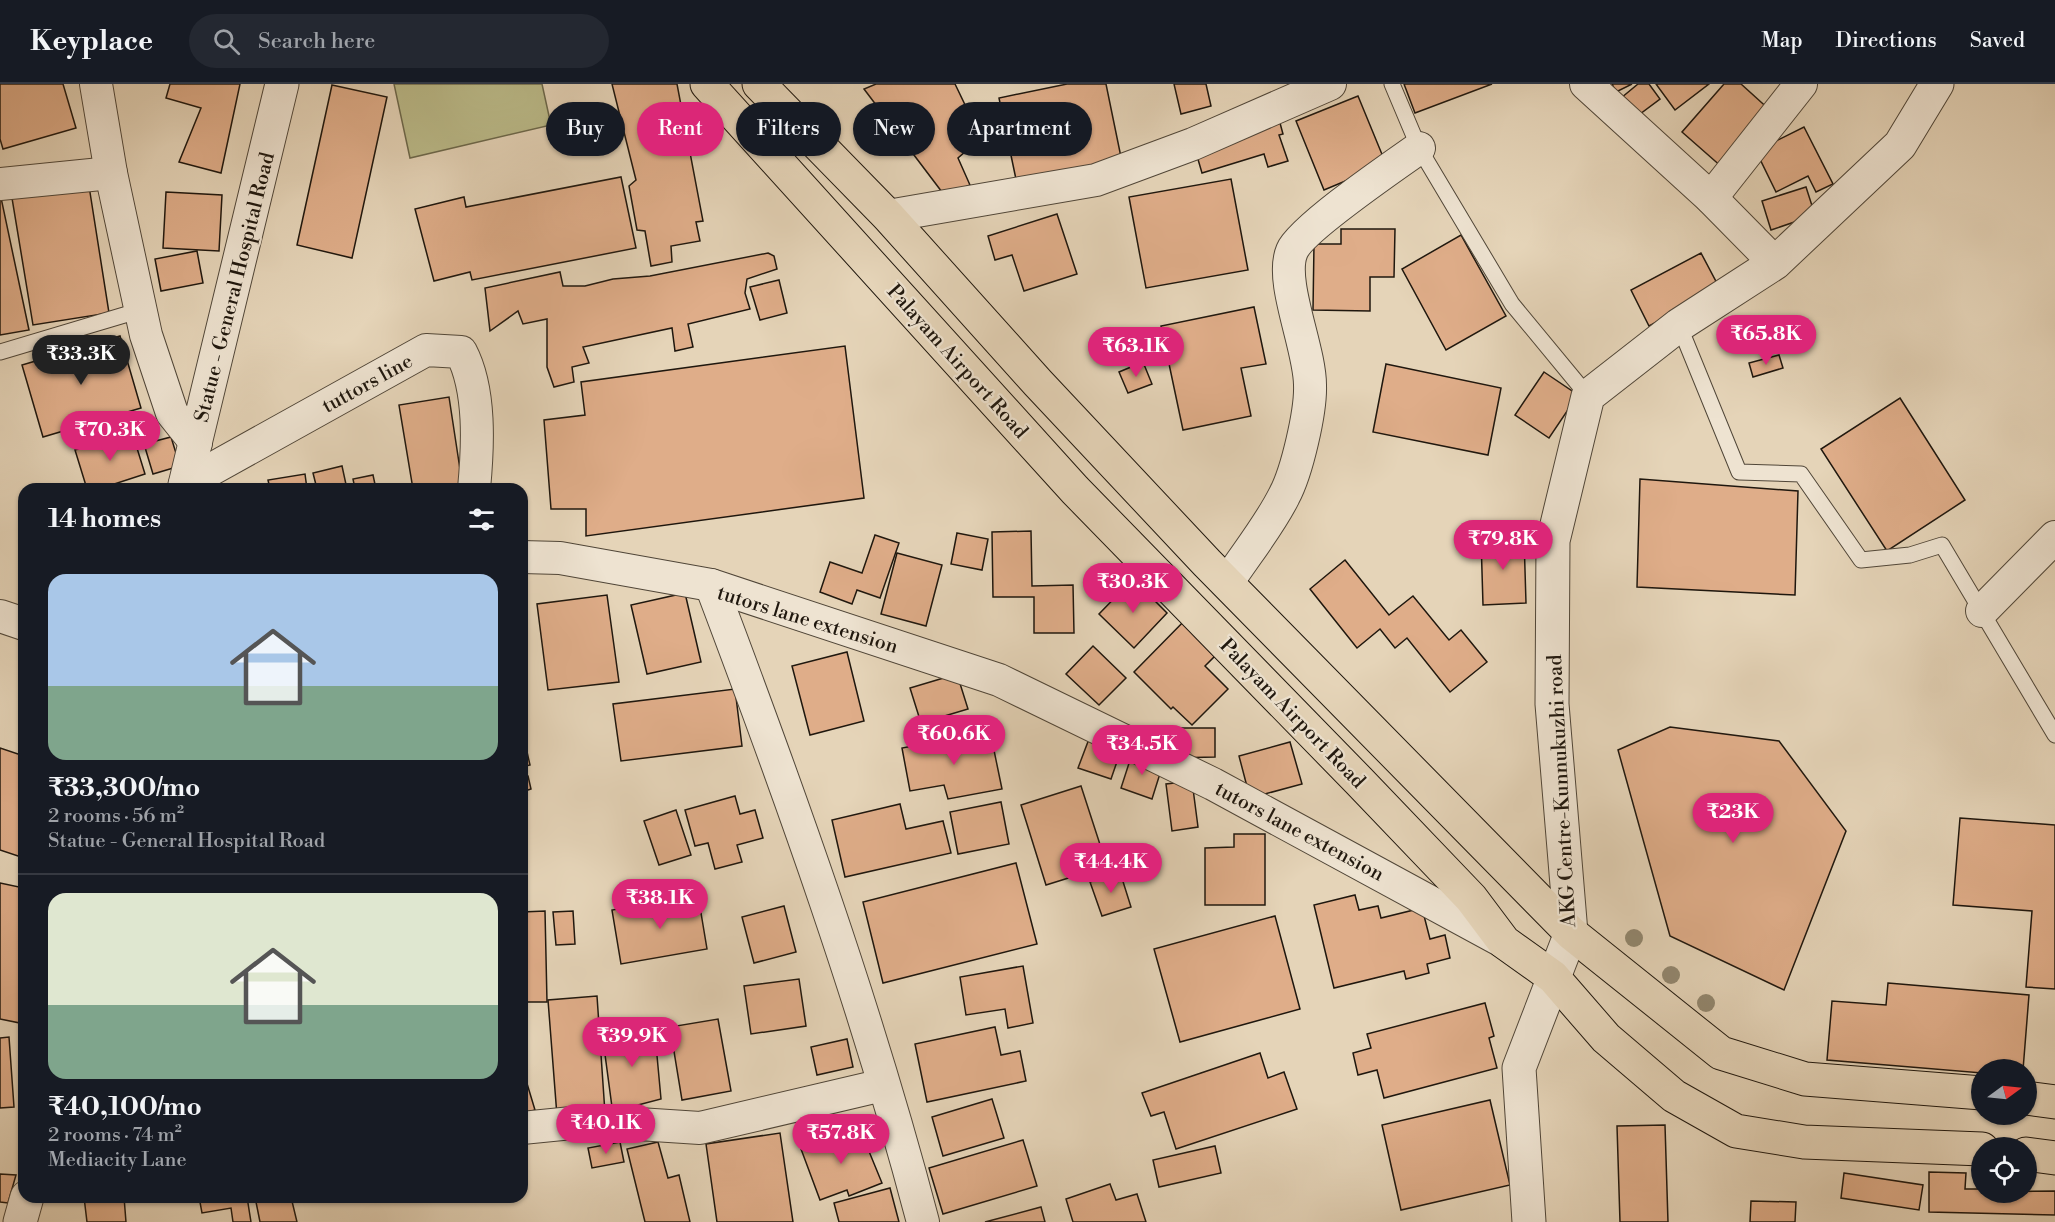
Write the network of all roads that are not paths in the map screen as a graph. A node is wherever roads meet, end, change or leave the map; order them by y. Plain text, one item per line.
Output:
1 (96, 84) edge
2 (282, 84) edge
3 (707, 84) edge
4 (759, 84) edge
5 (1330, 84) edge
6 (1392, 84) edge
7 (1586, 84) edge
8 (1937, 84) edge
9 (1795, 86) edge
10 (1419, 148) junction
11 (111, 173) junction
12 (0, 184) edge
13 (1712, 198) junction
14 (888, 216) junction
15 (1775, 263) junction
16 (141, 310) junction
17 (1679, 325) junction
18 (0, 352) edge
19 (1588, 396) junction
20 (196, 443) junction
21 (186, 483) edge
22 (192, 483) edge
23 (474, 483) edge
24 (2055, 537) edge
25 (528, 557) edge
26 (1227, 583) junction
27 (711, 585) junction
28 (1982, 611) junction
29 (0, 616) edge
30 (18, 622) edge
31 (2055, 735) edge
32 (1571, 933) junction
33 (1504, 942) junction
34 (1553, 977) junction
35 (883, 1084) junction
36 (1971, 1092) edge
37 (2037, 1100) edge
38 (2055, 1102) edge
39 (528, 1127) edge
40 (1971, 1149) edge
41 (2037, 1156) edge
42 (2055, 1158) edge
43 (25, 1203) edge
44 (20, 1222) edge
45 (923, 1222) edge
46 (1529, 1222) edge

1 - 11 street
2 - 20 street, Statue - General Hospital Road
3 - 33 main road, Palayam Airport Road
4 - 14 main road
5 - 14 street
6 - 10 lane
7 - 13 street
8 - 15 street
9 - 13 street
10 - 19 lane
10 - 26 street
11 - 12 street
11 - 16 street
13 - 15 street
14 - 26 main road
15 - 17 street
16 - 18 lane
16 - 20 street
17 - 19 street
17 - 28 lane
19 - 32 street, AKG Centre-Kunnukuzhi road
20 - 21 street, Statue - General Hospital Road
22 - 23 street, tuttors line
24 - 28 street
25 - 27 street
26 - 32 main road
27 - 33 street, tutors lane extension
27 - 35 street, tutors lane extension
28 - 31 lane
29 - 30 street
32 - 34 street, AKG Centre-Kunnukuzhi road
32 - 36 main road
33 - 34 main road, Palayam Airport Road
34 - 40 main road, Palayam Airport Road
34 - 46 street, AKG Centre-Kunnukuzhi road
35 - 39 street
35 - 45 street, tutors lane extension
37 - 38 main road
41 - 42 main road
43 - 44 street

